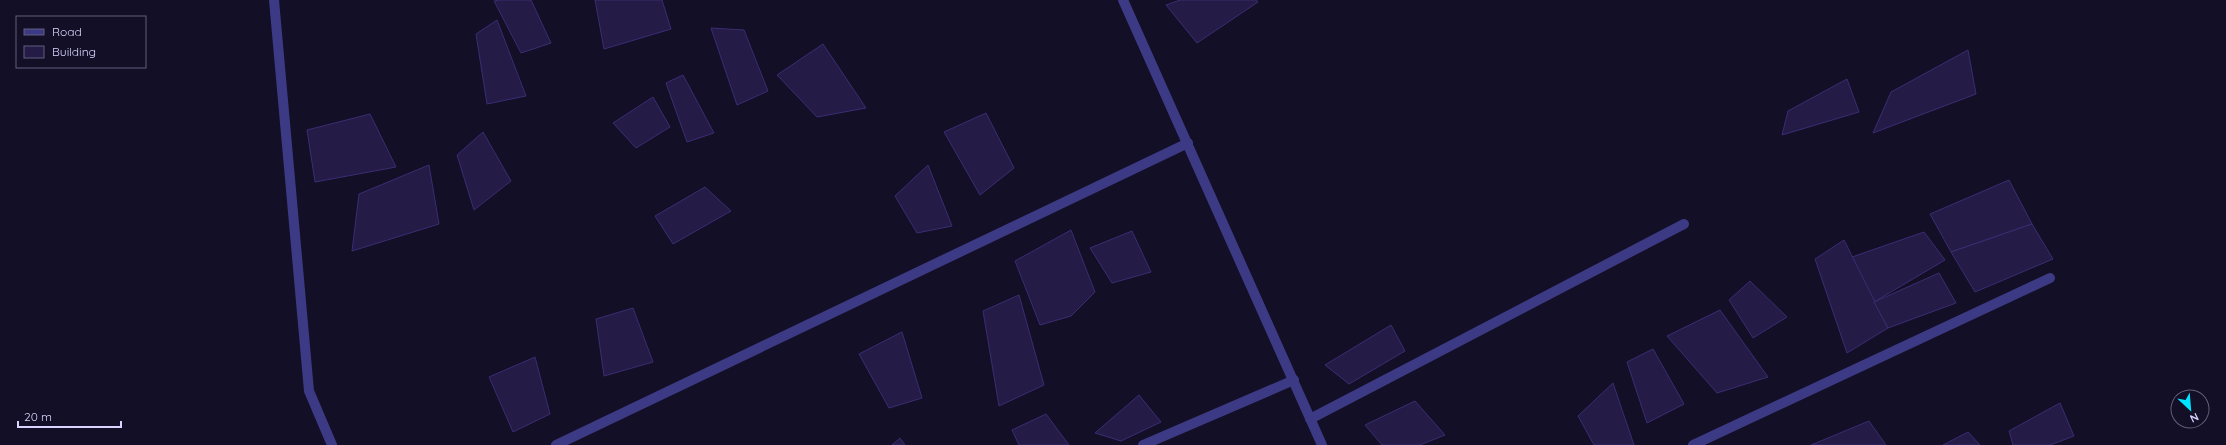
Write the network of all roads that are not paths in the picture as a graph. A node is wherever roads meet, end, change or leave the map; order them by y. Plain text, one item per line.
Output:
1 (274, 0) edge
2 (1123, 0) edge
3 (1188, 143) junction
4 (1684, 224) dead end
5 (2050, 278) dead end
6 (1294, 380) junction
7 (1310, 419) junction
8 (332, 445) edge
9 (556, 445) edge
10 (1143, 445) edge
11 (1322, 445) edge
12 (1693, 445) edge

1 - 8 street
2 - 3 street
3 - 6 street
3 - 9 street
4 - 7 street
5 - 12 street
6 - 7 street
6 - 10 street
7 - 11 street

